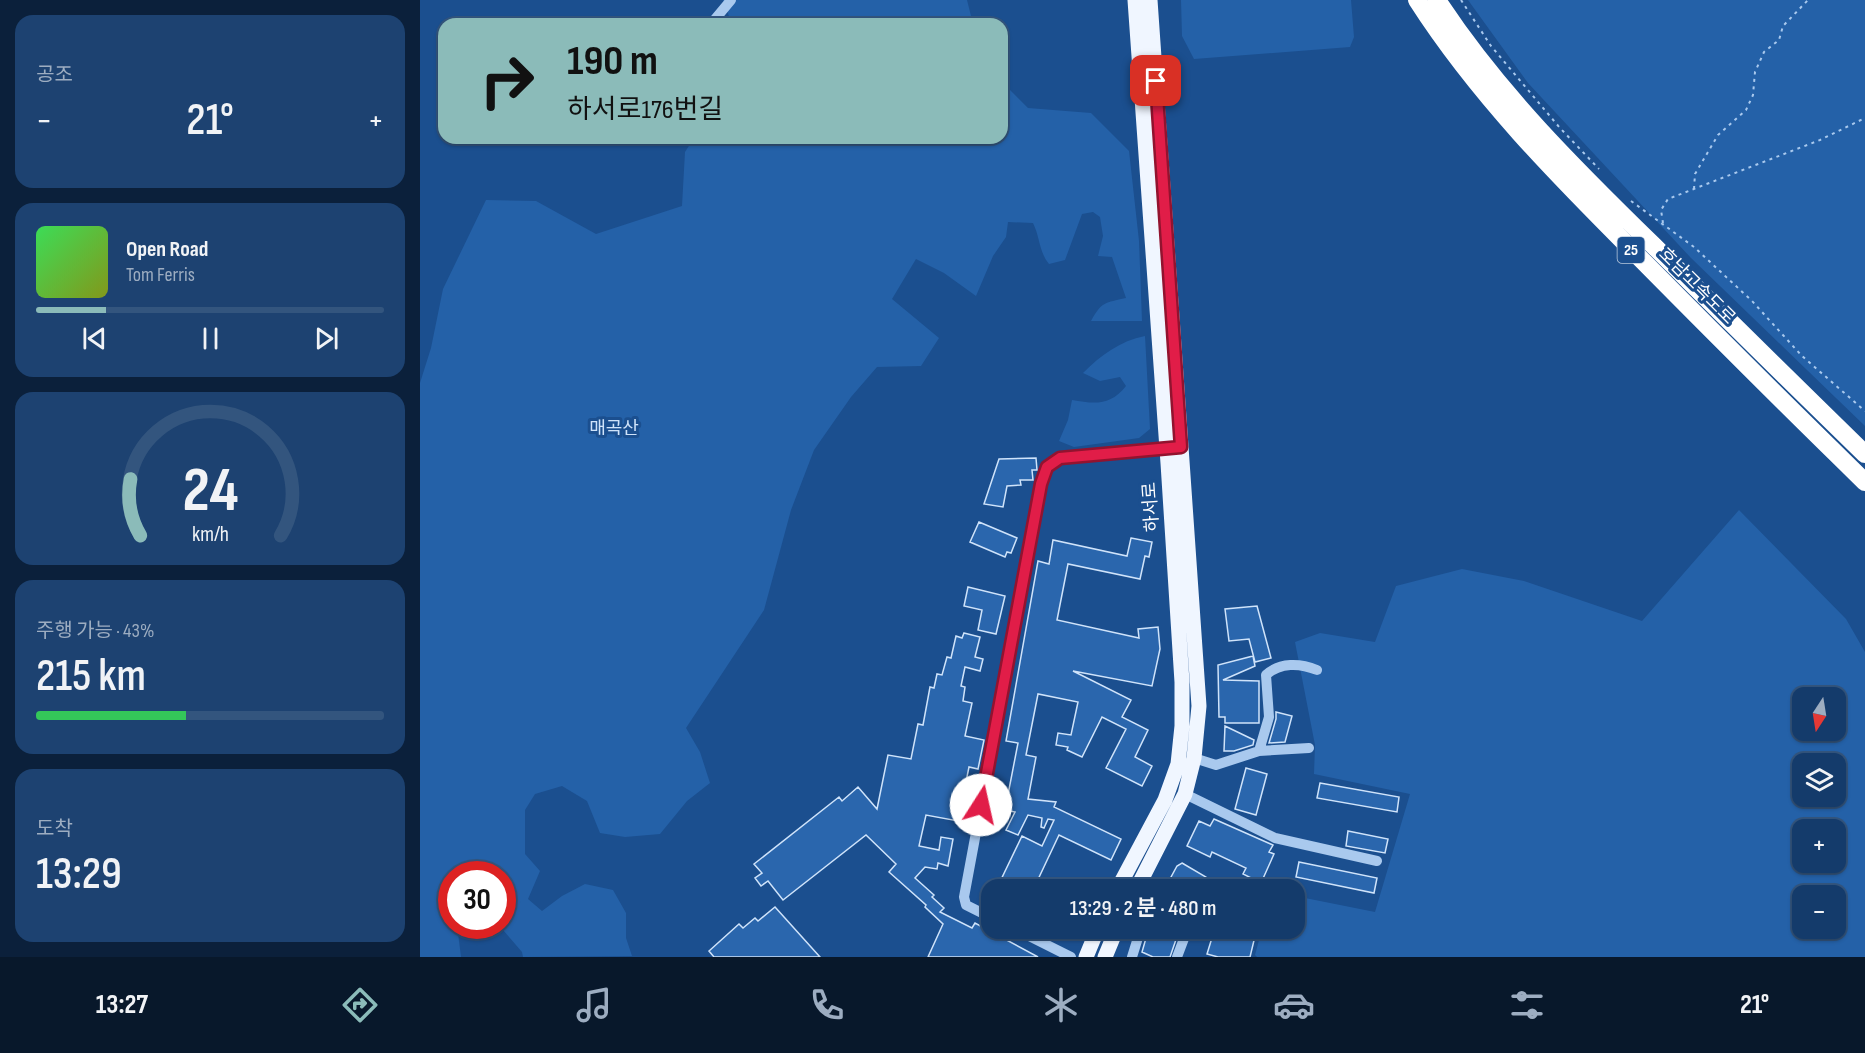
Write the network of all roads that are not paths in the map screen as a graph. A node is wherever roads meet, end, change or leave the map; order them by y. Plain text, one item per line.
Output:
1 (731, 0) edge
2 (1135, 0) edge
3 (1150, 0) edge
4 (1417, 0) edge
5 (1437, 0) edge
6 (716, 18) edge
7 (1758, 350) junction
8 (1865, 441) edge
9 (1174, 448) junction
10 (1865, 454) edge
11 (1865, 482) edge
12 (1317, 670) dead end
13 (1309, 748) dead end
14 (1259, 751) junction
15 (1194, 758) junction
16 (1185, 794) junction
17 (1377, 861) dead end
18 (1122, 879) edge
19 (1142, 879) edge
20 (981, 912) edge
21 (1035, 939) edge
22 (1093, 939) edge
23 (1112, 939) edge
24 (1138, 939) edge
25 (1184, 939) edge
26 (1071, 957) edge
27 (1086, 957) edge
28 (1105, 957) edge
29 (1132, 957) edge
30 (1177, 957) edge

1 - 6 street
2 - 9 main road, 하서로
3 - 9 main road, 하서로
4 - 11 highway, 호남고속도로 / 25
5 - 7 highway, 호남고속도로 / 25
7 - 8 highway
7 - 10 highway, 호남고속도로 / 25
9 - 15 main road, 하서로
9 - 18 main road, 하서로
9 - 20 street
12 - 14 street
13 - 14 street
14 - 15 street
15 - 16 main road, 하서로
16 - 17 street
16 - 19 main road, 하서로
21 - 26 street
22 - 27 main road
23 - 28 main road
24 - 29 street
25 - 30 street

